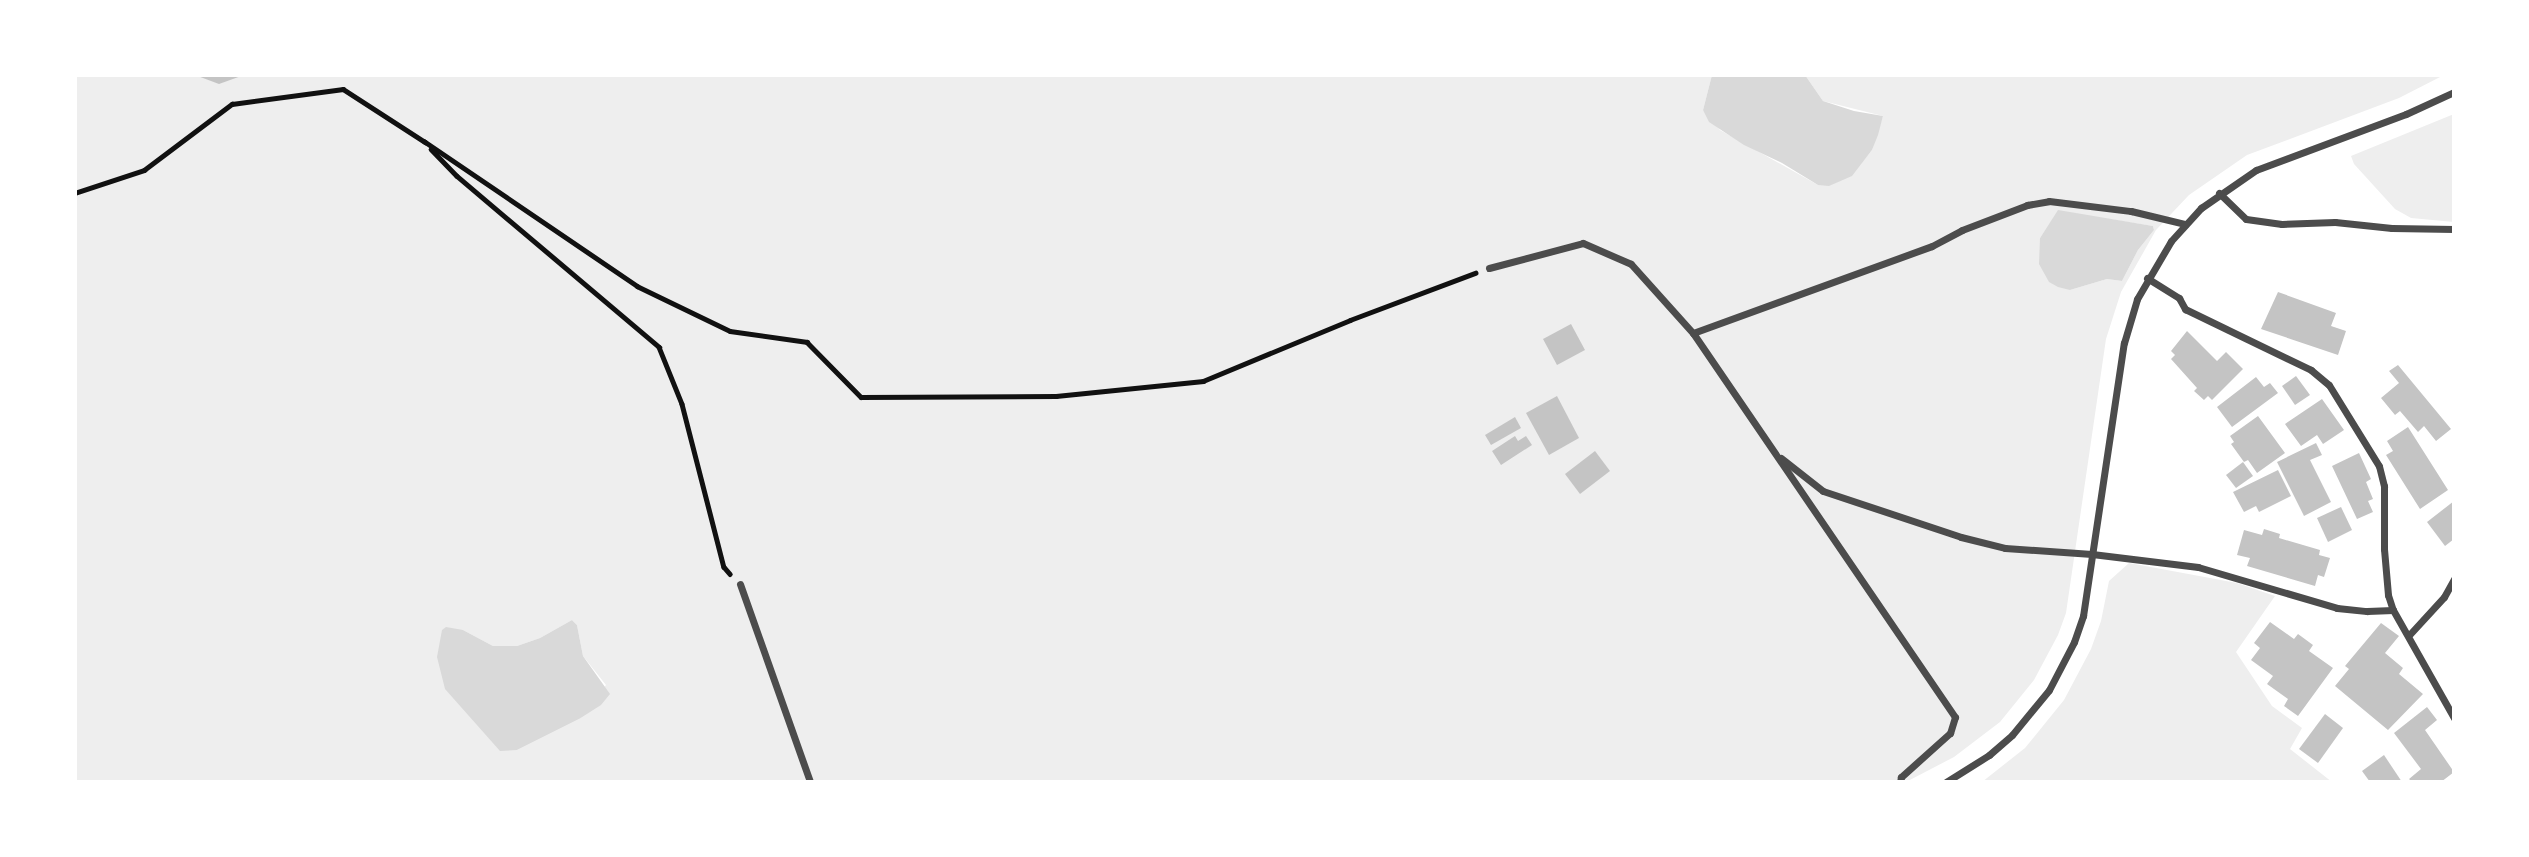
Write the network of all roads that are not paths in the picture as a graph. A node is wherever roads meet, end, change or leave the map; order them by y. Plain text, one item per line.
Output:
1 (2454, 92) edge
2 (2219, 193) junction
3 (2185, 224) junction
4 (2454, 229) edge
5 (1489, 268) road end
6 (2147, 278) junction
7 (1693, 333) junction
8 (1774, 453) junction
9 (2092, 554) junction
10 (2454, 579) edge
11 (740, 584) road end
12 (2393, 610) junction
13 (2410, 634) junction
14 (2454, 718) edge
15 (810, 782) edge
16 (1900, 782) edge
17 (1946, 782) edge

1 - 2 street
2 - 3 street
2 - 4 street
3 - 6 street
3 - 7 street
5 - 7 street
6 - 9 street
6 - 12 street
7 - 8 street
8 - 9 street
8 - 16 street
9 - 12 street
9 - 17 street
10 - 13 street
11 - 15 street
12 - 13 street
13 - 14 street

